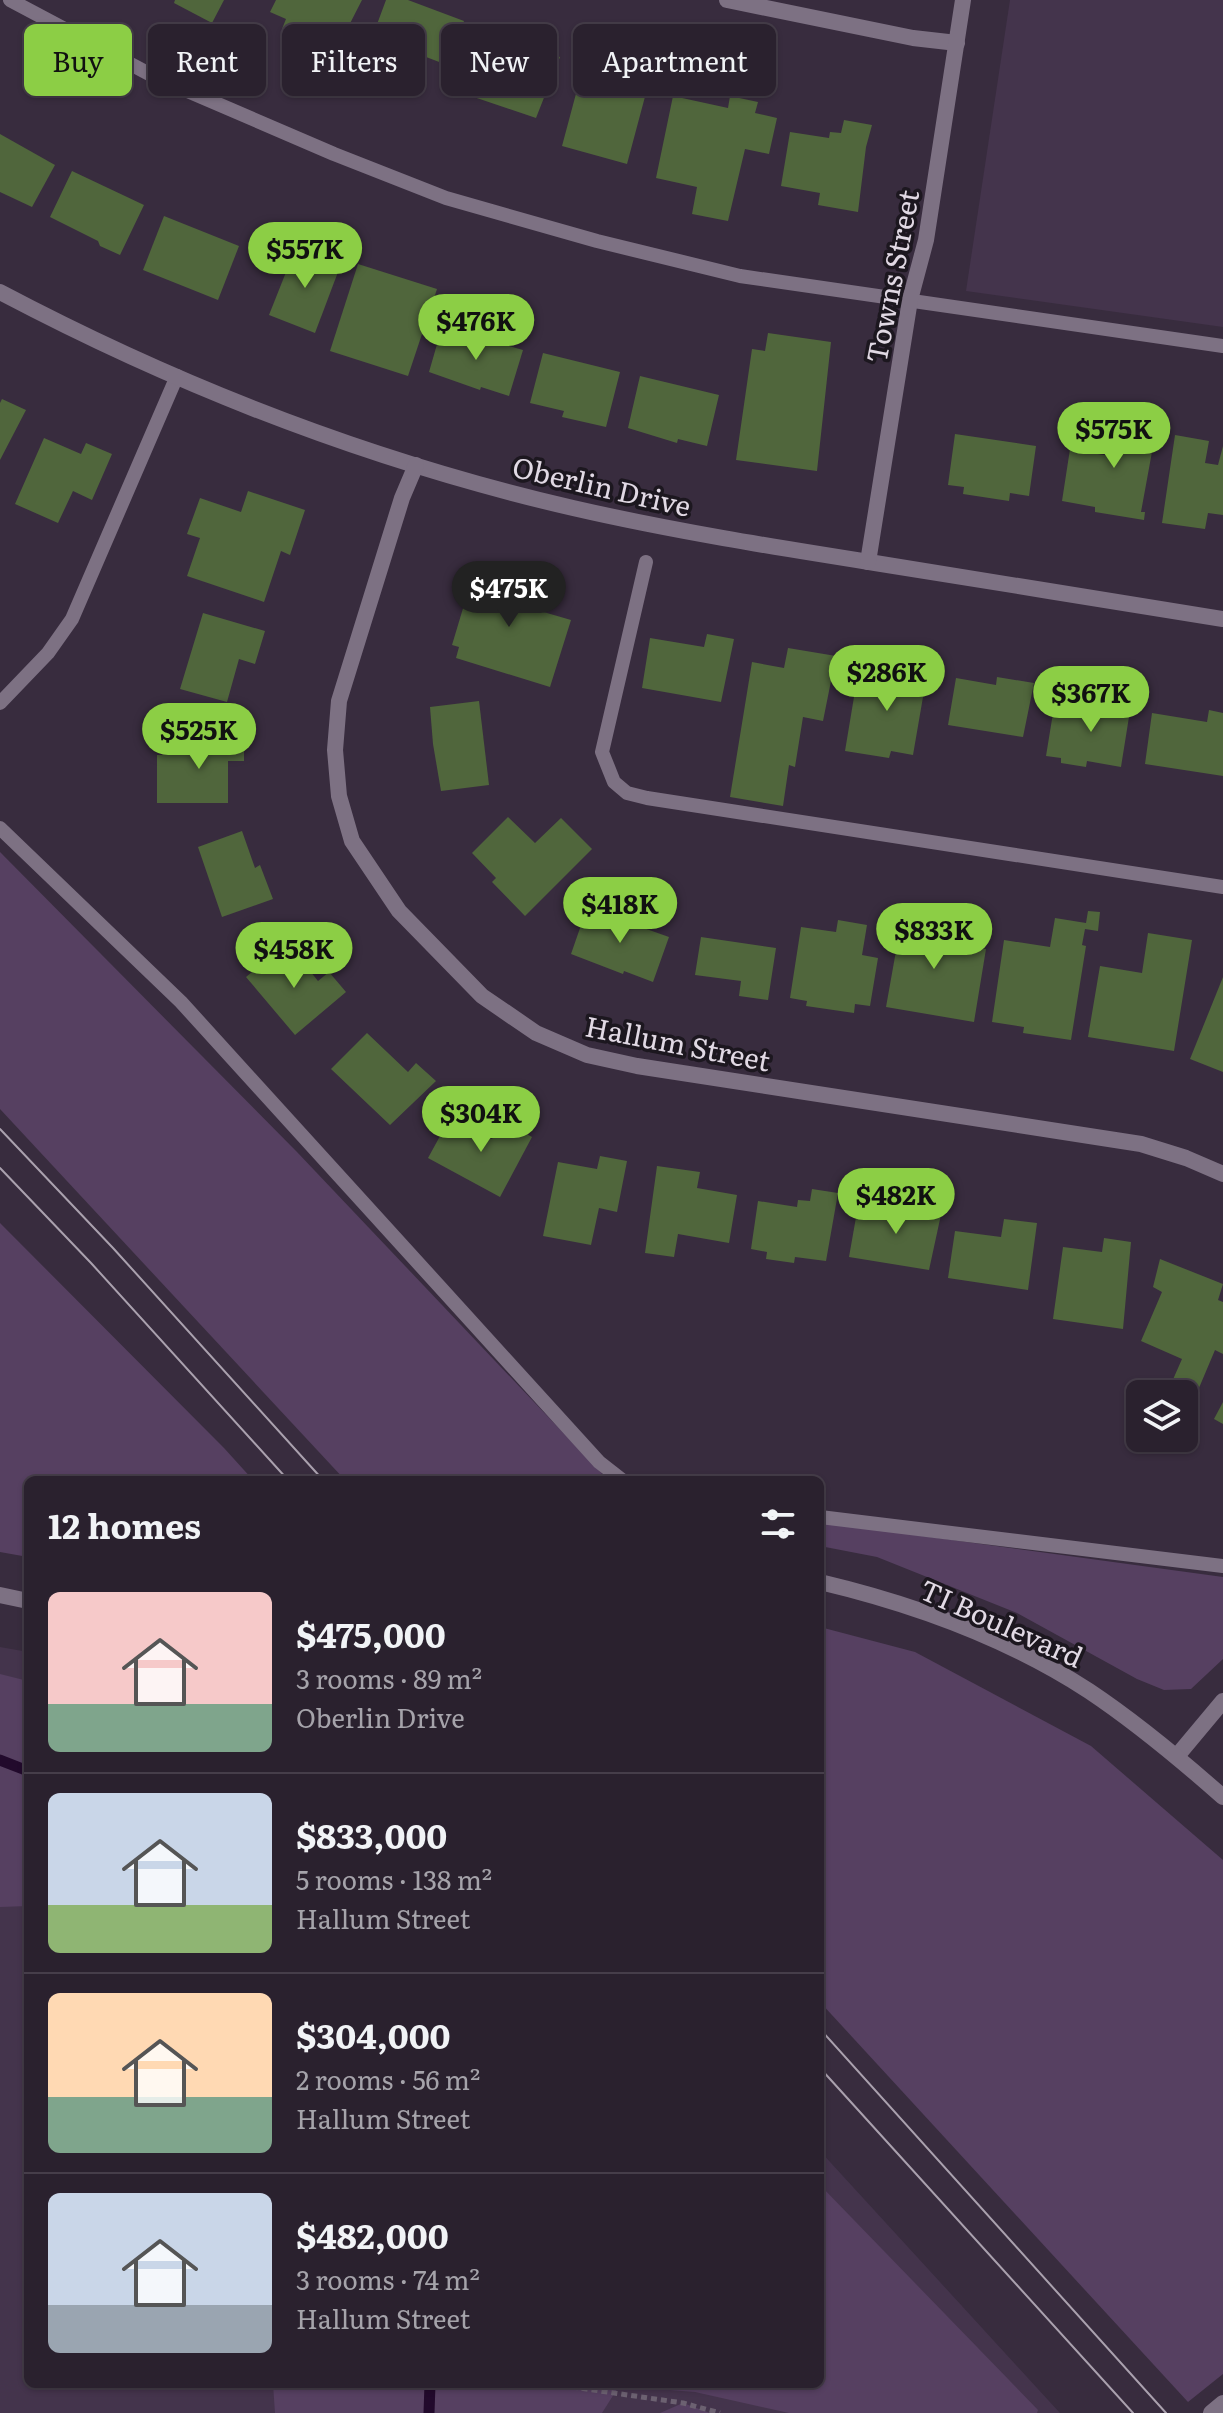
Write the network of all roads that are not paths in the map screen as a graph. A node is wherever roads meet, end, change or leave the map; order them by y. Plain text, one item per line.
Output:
1 (10, 0) edge
2 (727, 0) edge
3 (963, 0) edge
4 (957, 43) junction
5 (0, 292) edge
6 (910, 300) junction
7 (1223, 346) edge
8 (177, 376) junction
9 (416, 465) junction
10 (646, 562) dead end
11 (868, 562) junction
12 (1223, 619) edge
13 (0, 703) edge
14 (0, 828) edge
15 (1223, 887) edge
16 (1223, 1174) edge
17 (617, 1476) edge
18 (824, 1517) edge
19 (1223, 1566) edge
20 (824, 1583) edge
21 (0, 1595) edge
22 (24, 1600) edge
23 (1223, 1701) edge
24 (1177, 1756) junction
25 (1223, 1797) edge
26 (1223, 2403) edge
27 (1211, 2413) edge

1 - 6 lane
2 - 4 street
3 - 4 street, Towns Street
4 - 6 street, Towns Street
5 - 8 street, Oberlin Drive
6 - 7 lane
6 - 11 street, Towns Street
8 - 9 street, Oberlin Drive
8 - 13 lane
9 - 11 street, Oberlin Drive
9 - 16 street, Hallum Street
10 - 15 lane
11 - 12 street, Oberlin Drive
14 - 17 lane
18 - 19 lane
20 - 24 street, TI Boulevard
21 - 22 street
23 - 24 street
24 - 25 street, TI Boulevard
26 - 27 street

